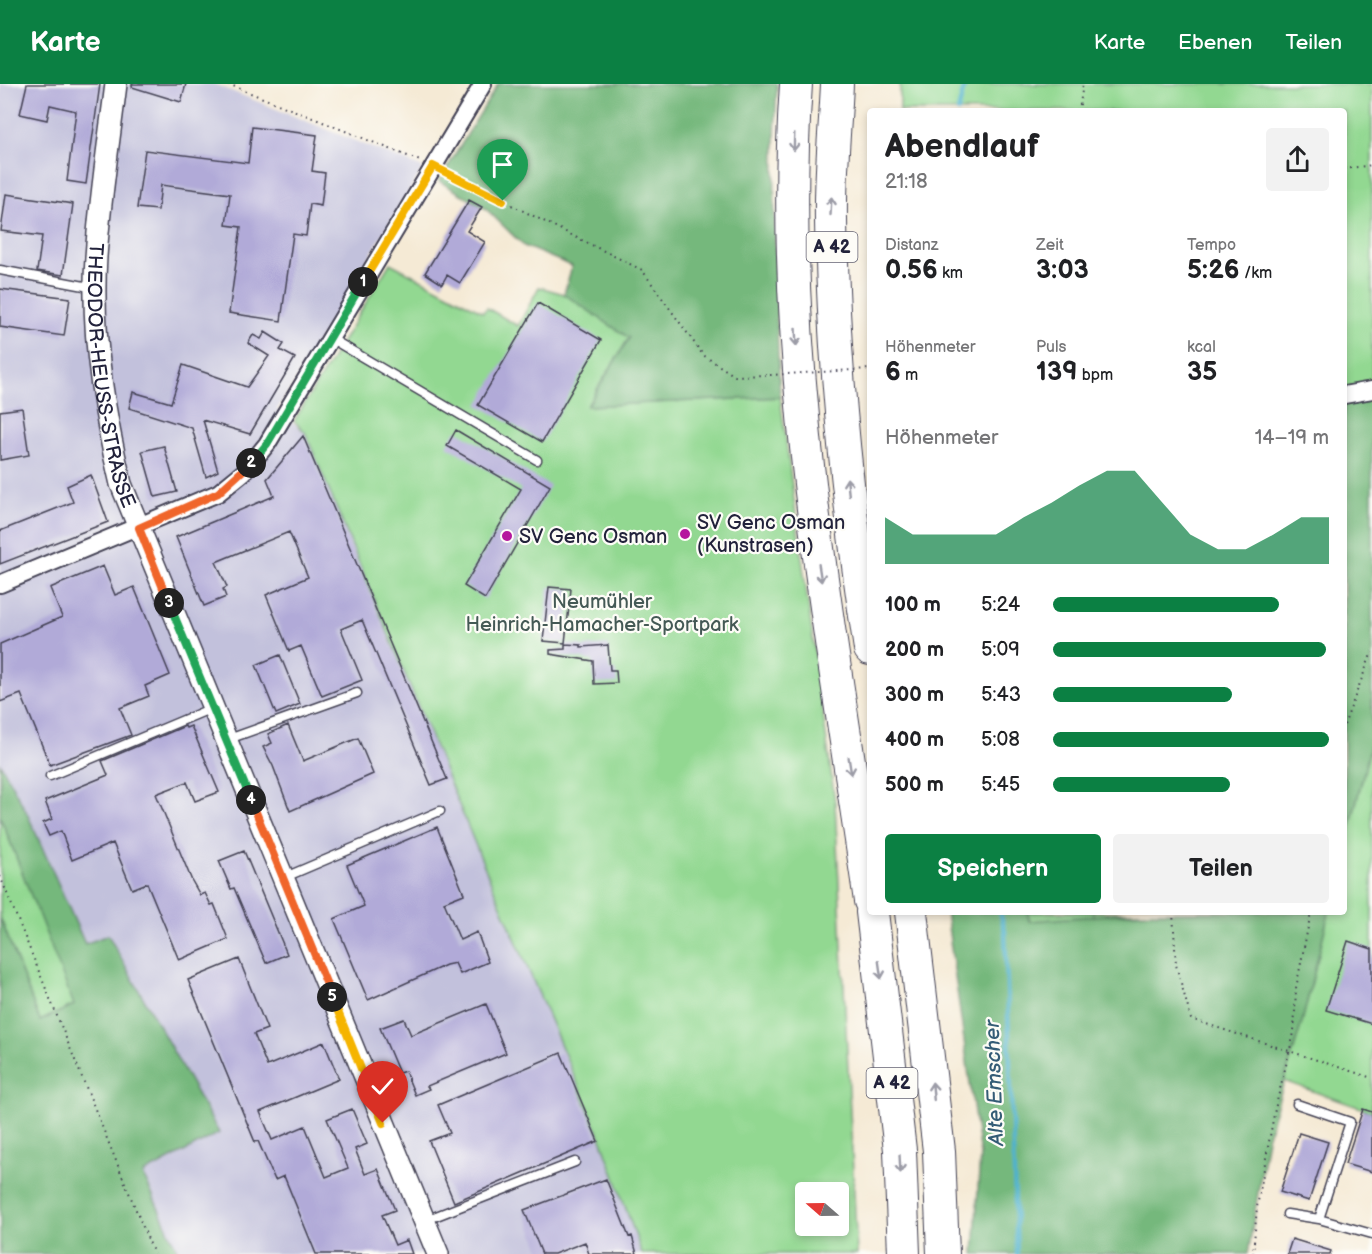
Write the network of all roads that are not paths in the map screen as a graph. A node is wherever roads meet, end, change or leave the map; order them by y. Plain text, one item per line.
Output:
1 (116, 84) edge
2 (483, 84) edge
3 (796, 84) edge
4 (837, 84) edge
5 (0, 270) edge
6 (96, 288) junction
7 (330, 338) junction
8 (1372, 390) edge
9 (1347, 394) edge
10 (537, 460) dead end
11 (139, 528) junction
12 (0, 584) edge
13 (867, 630) edge
14 (357, 693) dead end
15 (213, 708) junction
16 (226, 740) junction
17 (51, 776) dead end
18 (440, 811) dead end
19 (282, 878) junction
20 (867, 881) edge
21 (872, 915) edge
22 (911, 915) edge
23 (1296, 1104) dead end
24 (575, 1162) dead end
25 (1287, 1214) dead end
26 (1320, 1219) junction
27 (425, 1220) junction
28 (1372, 1234) edge
29 (438, 1254) edge
30 (904, 1254) edge
31 (943, 1254) edge

1 - 6 street, THEODOR-HEUSS-STRASSE
2 - 7 street
3 -> 20 highway, A 42
13 -> 4 highway, A 42
5 - 6 lane
6 - 11 street, THEODOR-HEUSS-STRASSE
7 - 10 lane
7 - 11 street
8 - 9 street
11 - 12 street
11 - 15 street, THEODOR-HEUSS-STRASSE
14 - 16 lane
15 - 16 street, THEODOR-HEUSS-STRASSE
15 - 17 lane
16 - 19 street, THEODOR-HEUSS-STRASSE
18 - 19 lane
19 - 27 street, THEODOR-HEUSS-STRASSE
21 -> 30 highway, A 42
31 -> 22 highway, A 42
23 - 26 lane
24 - 27 lane
25 - 26 lane
26 - 28 lane
27 - 29 street, THEODOR-HEUSS-STRASSE

